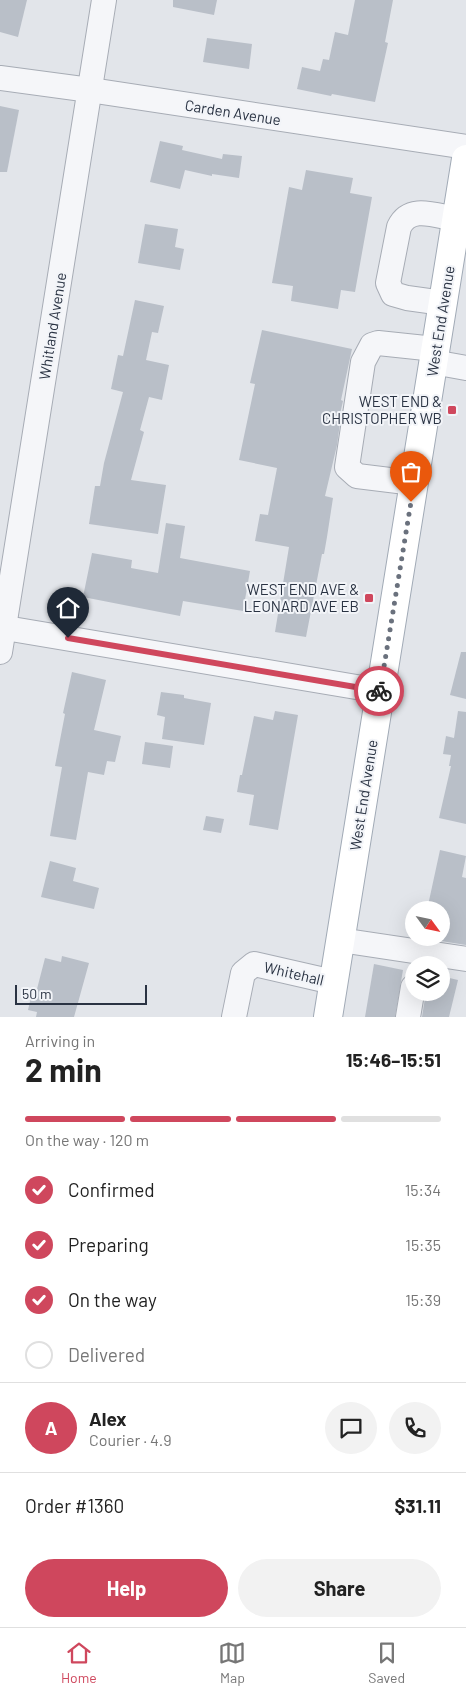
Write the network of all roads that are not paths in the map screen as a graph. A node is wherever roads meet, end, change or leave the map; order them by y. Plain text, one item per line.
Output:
1 (104, 0) edge
2 (0, 78) edge
3 (90, 90) junction
4 (466, 148) edge
5 (466, 159) edge
6 (456, 220) junction
7 (458, 258) edge
8 (443, 303) junction
9 (434, 355) junction
10 (466, 368) edge
11 (414, 483) junction
12 (2, 628) edge
13 (0, 652) edge
14 (380, 691) junction
15 (340, 940) junction
16 (466, 959) edge
17 (333, 982) junction
18 (411, 1001) edge
19 (234, 1017) edge
20 (328, 1017) edge
21 (408, 1017) edge

1 - 3 street, Whitland Avenue
2 - 3 street, Carden Avenue
3 - 4 street, Carden Avenue
3 - 12 street, Whitland Avenue
5 - 6 main road, West End Avenue
6 - 7 main road, West End Avenue
6 - 8 street
7 - 8 main road, West End Avenue
8 - 9 main road, West End Avenue
9 - 10 street
9 - 11 main road, West End Avenue
9 - 11 street
11 - 14 main road, West End Avenue
12 - 13 street, Whitland Avenue
12 - 14 street
14 - 15 main road, West End Avenue
15 - 16 street
15 - 17 main road, West End Avenue
17 - 19 street, Whitehall
17 - 20 main road, West End Avenue
18 - 21 street

